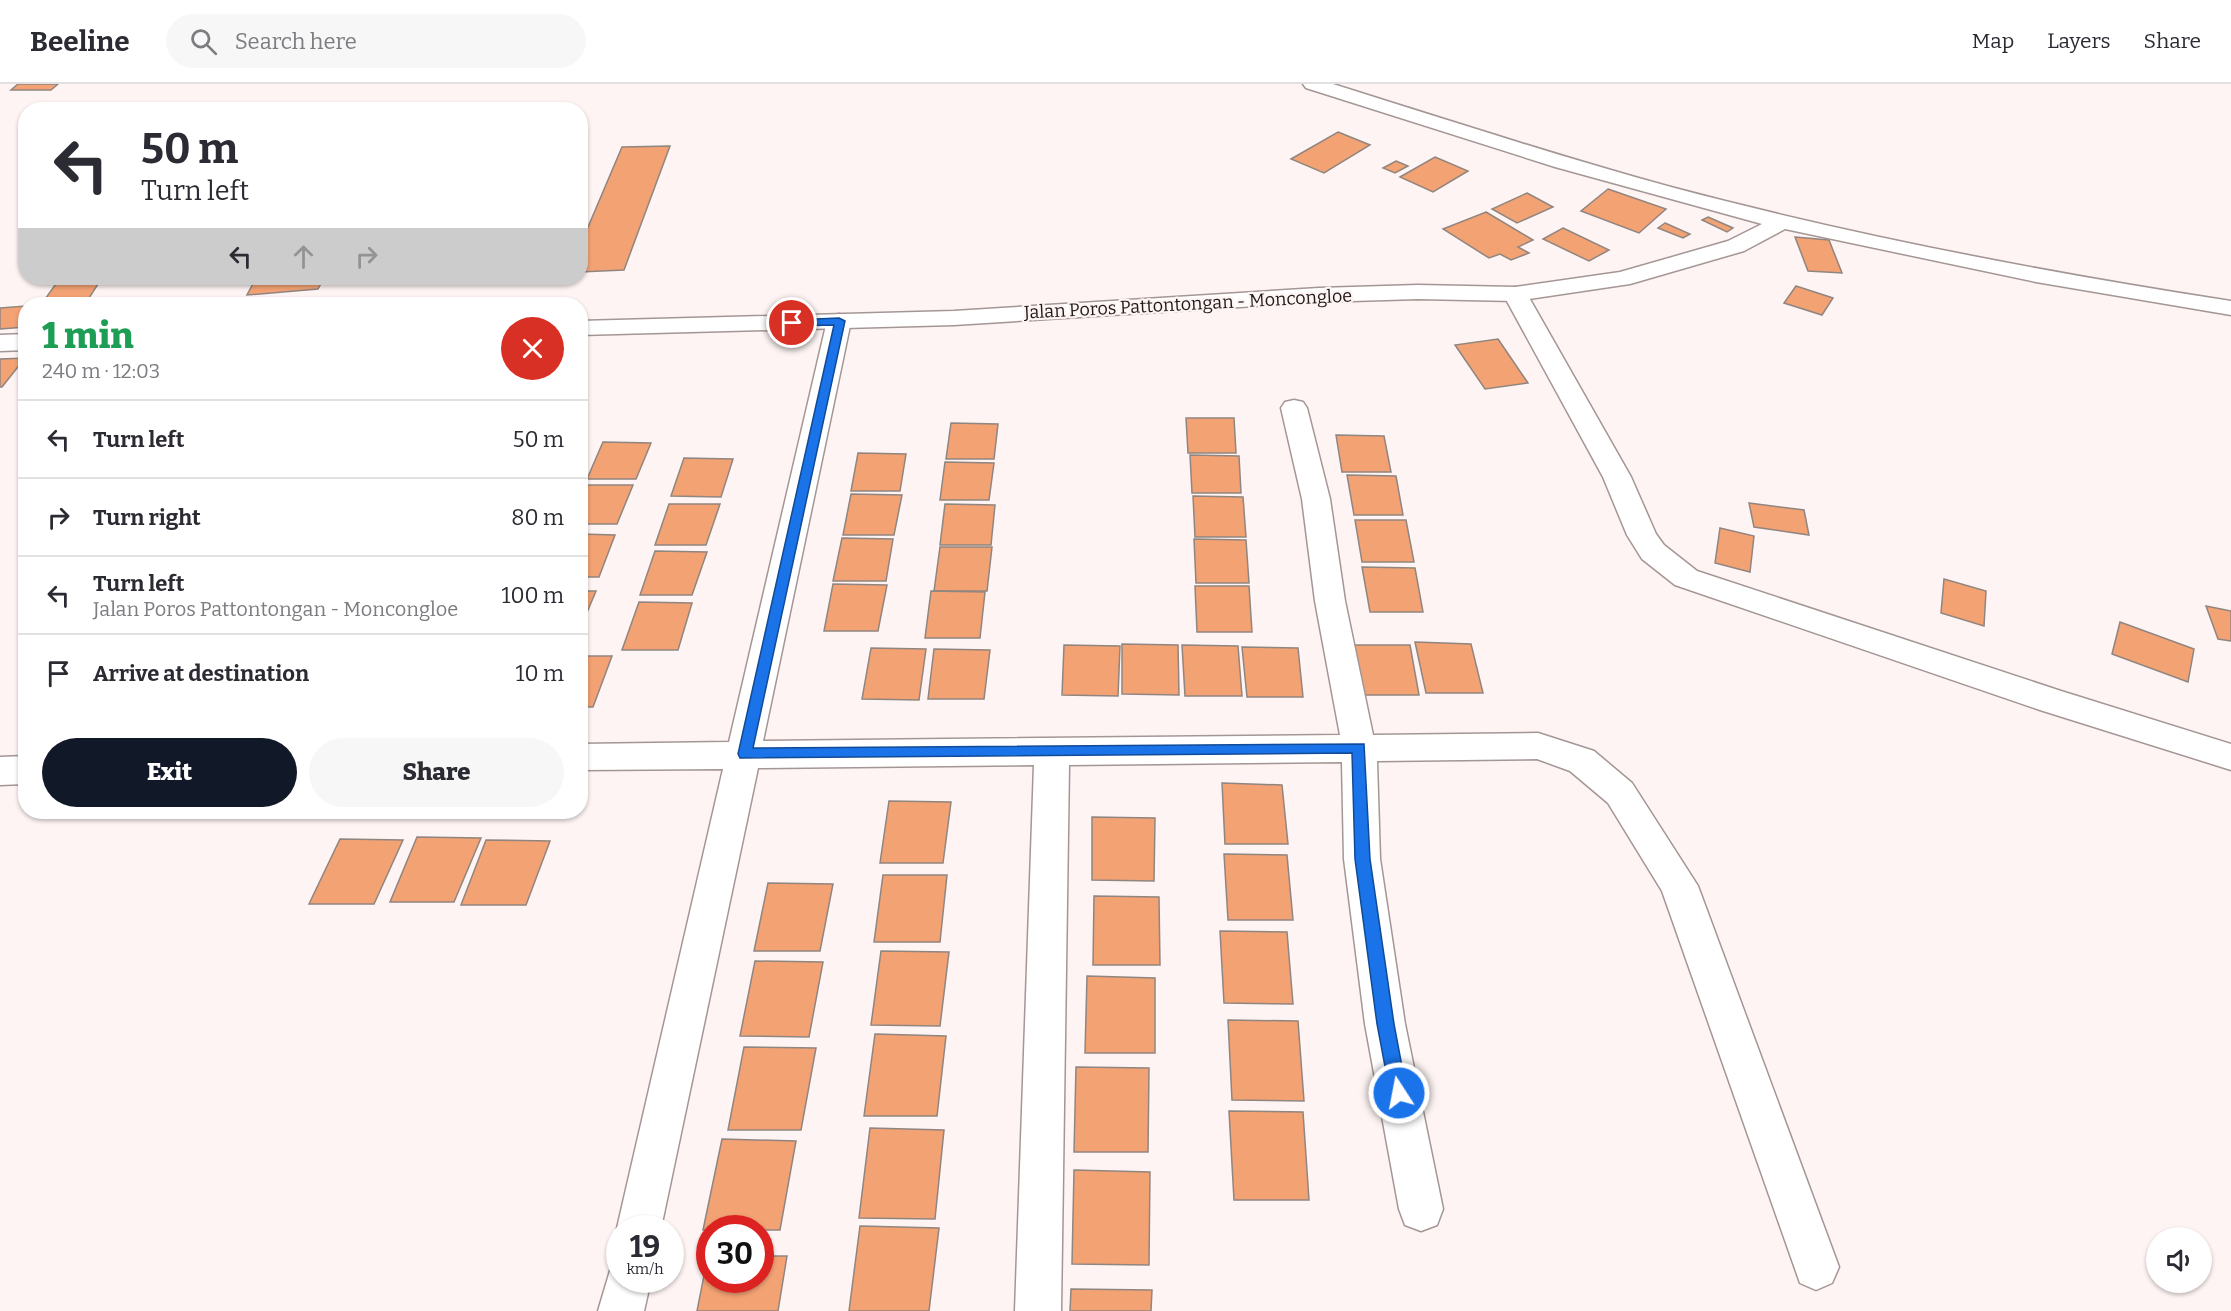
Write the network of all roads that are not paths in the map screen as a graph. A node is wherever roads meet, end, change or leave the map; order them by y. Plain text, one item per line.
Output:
1 (1313, 84) edge
2 (1784, 221) junction
3 (1515, 294) junction
4 (2231, 308) edge
5 (839, 321) junction
6 (588, 328) edge
7 (18, 342) edge
8 (0, 343) edge
9 (1294, 408) dead end
10 (1359, 747) junction
11 (1052, 750) junction
12 (745, 754) junction
13 (588, 757) edge
14 (2231, 757) edge
15 (18, 770) edge
16 (0, 771) edge
17 (1421, 1209) dead end
18 (642, 1215) edge
19 (1816, 1267) dead end
20 (625, 1293) edge
21 (621, 1311) edge
22 (1038, 1311) edge

1 - 2 street
2 - 3 street, Jalan Poros Pattontongan - Moncongloe
2 - 4 street
3 - 5 street, Jalan Poros Pattontongan - Moncongloe
3 - 14 street
5 - 6 street, Jalan Poros Pattontongan - Moncongloe
5 - 12 street
7 - 8 street
9 - 10 street
10 - 11 street
10 - 17 street
10 - 19 street
11 - 12 street
11 - 22 street
12 - 13 street
12 - 18 street
15 - 16 street
20 - 21 street

